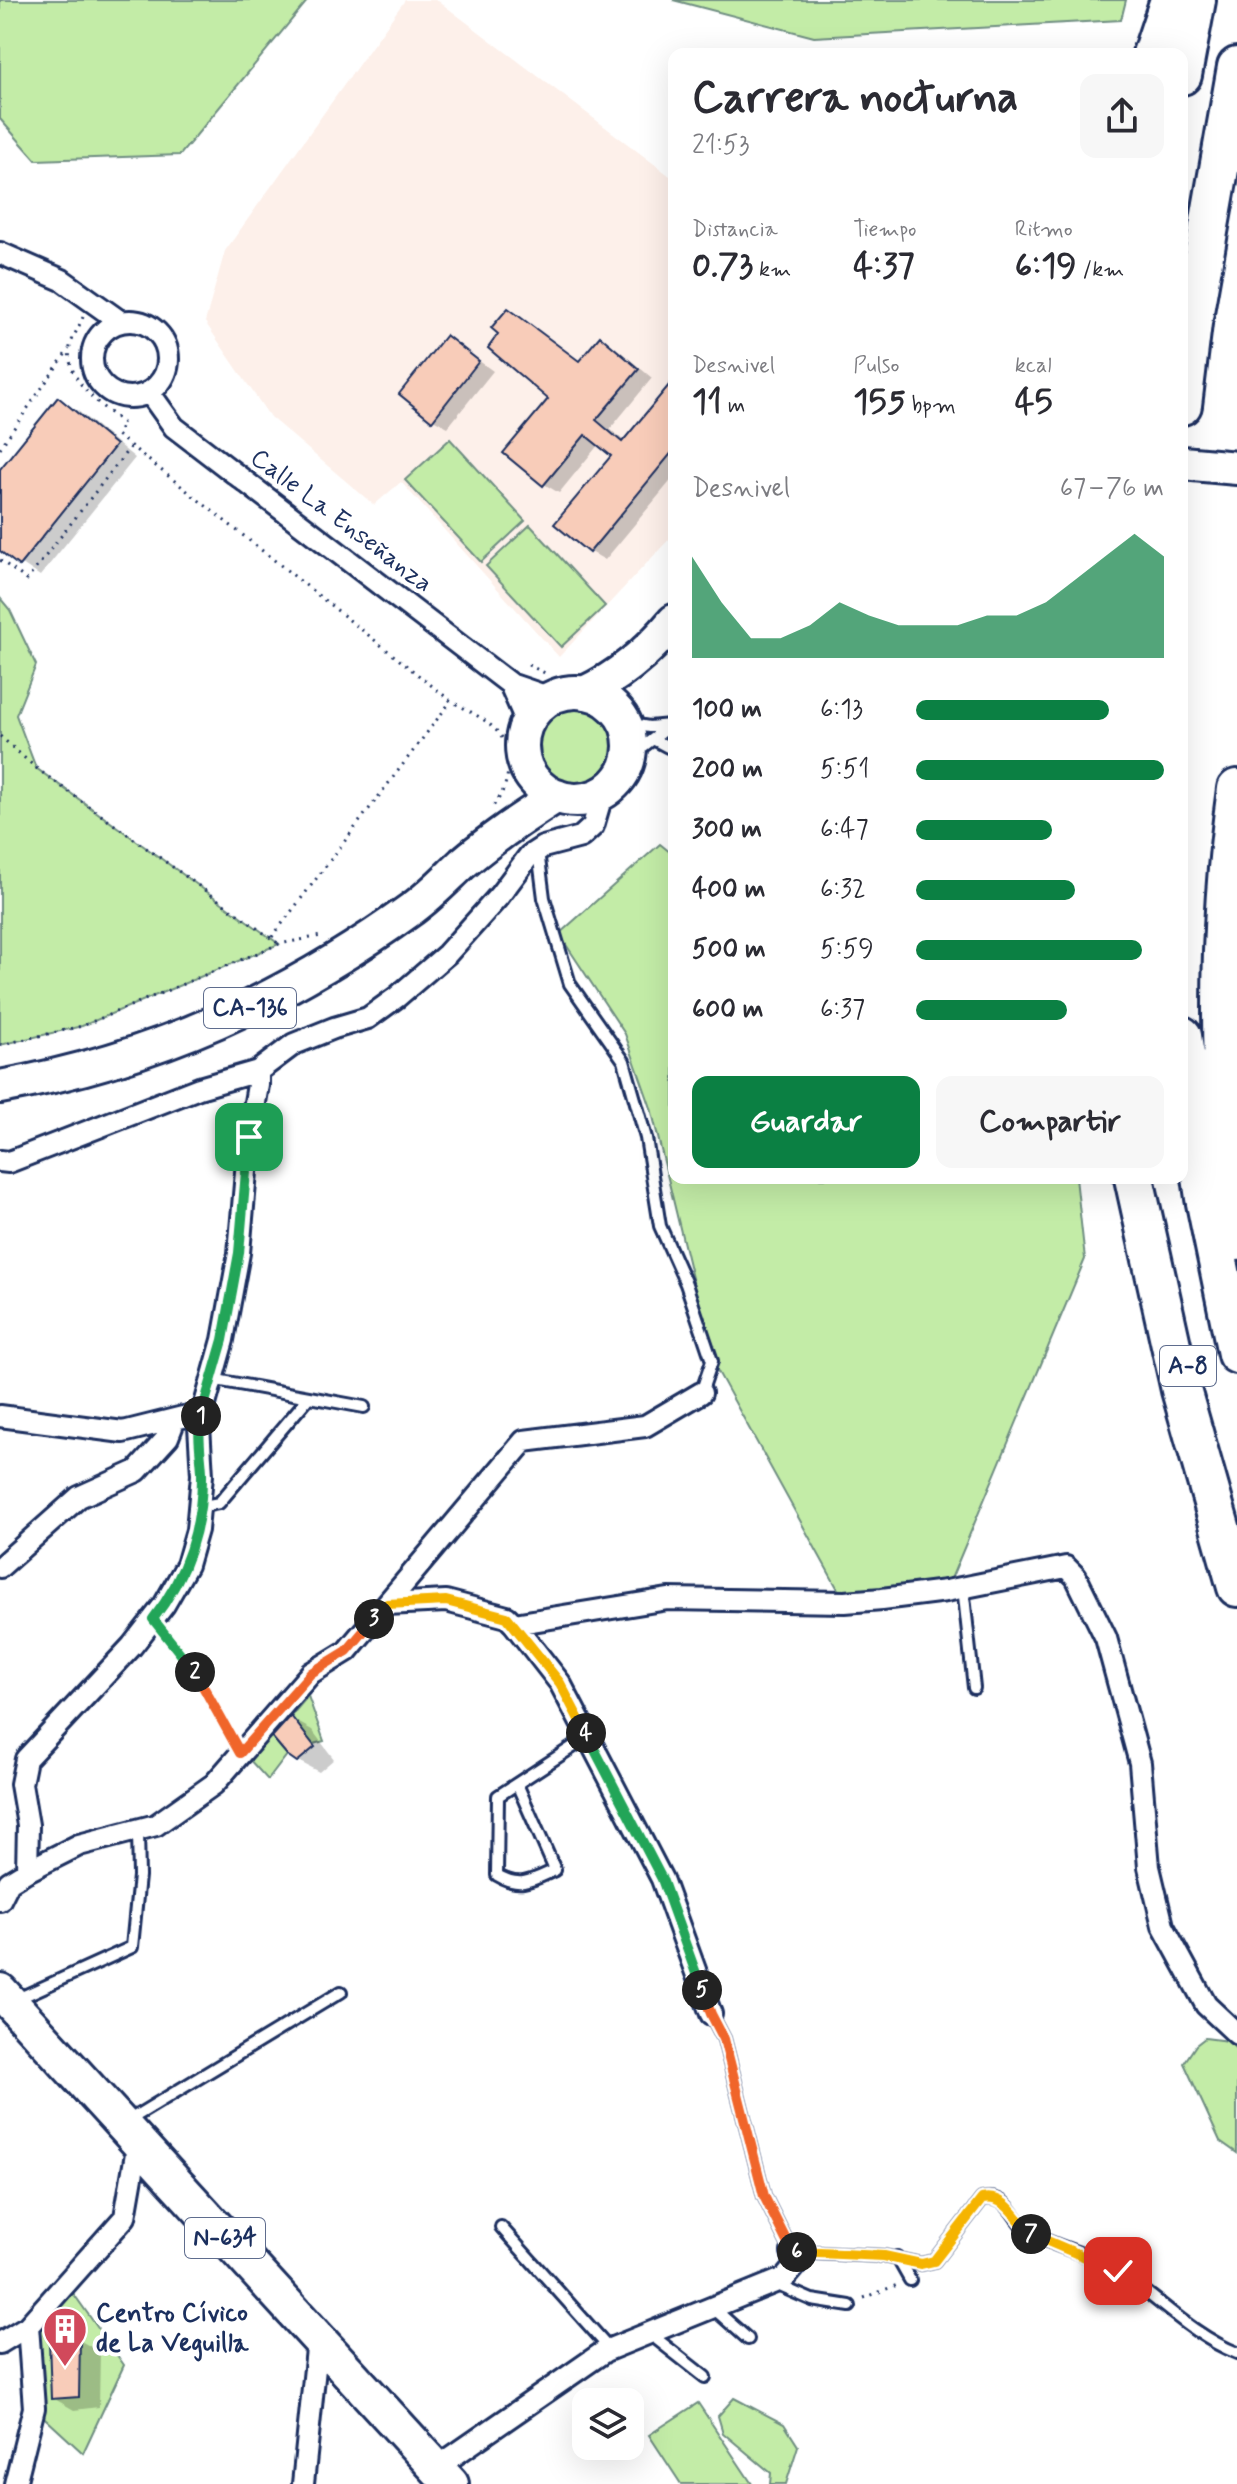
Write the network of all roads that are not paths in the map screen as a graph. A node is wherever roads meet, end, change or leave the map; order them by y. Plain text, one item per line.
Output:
1 (1170, 0) edge
2 (1196, 0) edge
3 (1154, 48) edge
4 (1187, 48) edge
5 (1237, 67) edge
6 (0, 253) edge
7 (121, 322) junction
8 (1188, 356) edge
9 (149, 392) junction
10 (1188, 464) edge
11 (1237, 469) edge
12 (665, 632) edge
13 (510, 684) junction
14 (584, 693) junction
15 (551, 698) junction
16 (623, 721) junction
17 (527, 723) junction
18 (668, 725) edge
19 (668, 728) edge
20 (655, 740) junction
21 (668, 747) edge
22 (628, 758) junction
23 (525, 762) junction
24 (1237, 789) edge
25 (603, 792) junction
26 (557, 796) junction
27 (538, 851) junction
28 (466, 861) junction
29 (258, 1071) junction
30 (1188, 1078) edge
31 (0, 1087) edge
32 (0, 1161) edge
33 (1135, 1184) edge
34 (1152, 1184) edge
35 (1237, 1241) edge
36 (1237, 1354) edge
37 (211, 1379) junction
38 (701, 1393) joint
39 (309, 1397) junction
40 (364, 1407) dead end
41 (202, 1412) junction
42 (0, 1416) edge
43 (175, 1419) junction
44 (199, 1507) junction
45 (1237, 1551) edge
46 (0, 1567) edge
47 (963, 1587) junction
48 (1237, 1587) edge
49 (387, 1604) junction
50 (514, 1624) junction
51 (974, 1688) dead end
52 (588, 1737) junction
53 (517, 1784) junction
54 (138, 1832) junction
55 (27, 1871) junction
56 (0, 1900) edge
57 (341, 1992) dead end
58 (5, 1997) edge
59 (711, 2014) joint
60 (1237, 2034) edge
61 (129, 2134) junction
62 (501, 2227) dead end
63 (792, 2252) junction
64 (897, 2257) junction
65 (910, 2280) road end
66 (773, 2283) junction
67 (850, 2306) road end
68 (712, 2307) junction
69 (28, 2326) junction
70 (649, 2333) junction
71 (318, 2339) junction
72 (748, 2339) dead end
73 (0, 2343) edge
74 (610, 2349) junction
75 (1237, 2353) edge
76 (705, 2377) dead end
77 (443, 2476) edge
78 (15, 2484) edge
79 (303, 2484) edge

1 - 3 highway
2 - 4 highway
5 - 8 highway
6 - 7 street
7 - 9 street
7 - 9 street
9 - 13 street, Calle La Enseñanza
10 - 11 main road
12 - 14 main road
12 - 16 main road
13 - 15 street, Calle La Enseñanza
13 - 17 street, Calle La Enseñanza
14 - 15 main road
14 - 16 main road
15 - 17 main road
16 - 18 lane
16 - 22 main road
17 - 23 main road
19 - 20 lane
20 - 21 lane
20 - 22 lane
22 - 25 main road
23 - 26 main road
23 - 28 main road
24 - 35 highway
25 - 26 main road
25 - 27 street
26 - 28 main road
27 - 29 street
27 - 38 lane
28 - 31 main road, CA-136
29 - 32 street
29 - 37 street
30 - 36 highway, A-8
33 - 48 highway
34 - 45 highway, A-8
37 - 39 lane
37 - 41 street
38 - 49 street
39 - 40 lane
39 - 44 lane
41 - 43 street
41 - 44 street
42 - 43 street
43 - 46 street
44 - 55 street
47 - 50 street
47 - 51 lane
47 - 60 street
49 - 50 street
49 - 54 street
50 - 52 street
52 - 53 lane
52 - 59 street
53 - 53 lane
54 - 55 street
54 - 58 lane
55 - 56 street
57 - 61 lane
58 - 61 highway, N-634
59 - 63 lane
61 - 69 street
61 - 71 highway, N-634
62 - 74 lane
63 - 64 lane
63 - 66 street
64 - 65 lane
64 - 75 lane
66 - 67 lane
66 - 68 street
68 - 70 street
68 - 72 lane
69 - 73 street
69 - 78 street
70 - 74 street
70 - 76 lane
71 - 77 highway, N-634
71 - 79 street
74 - 77 street

